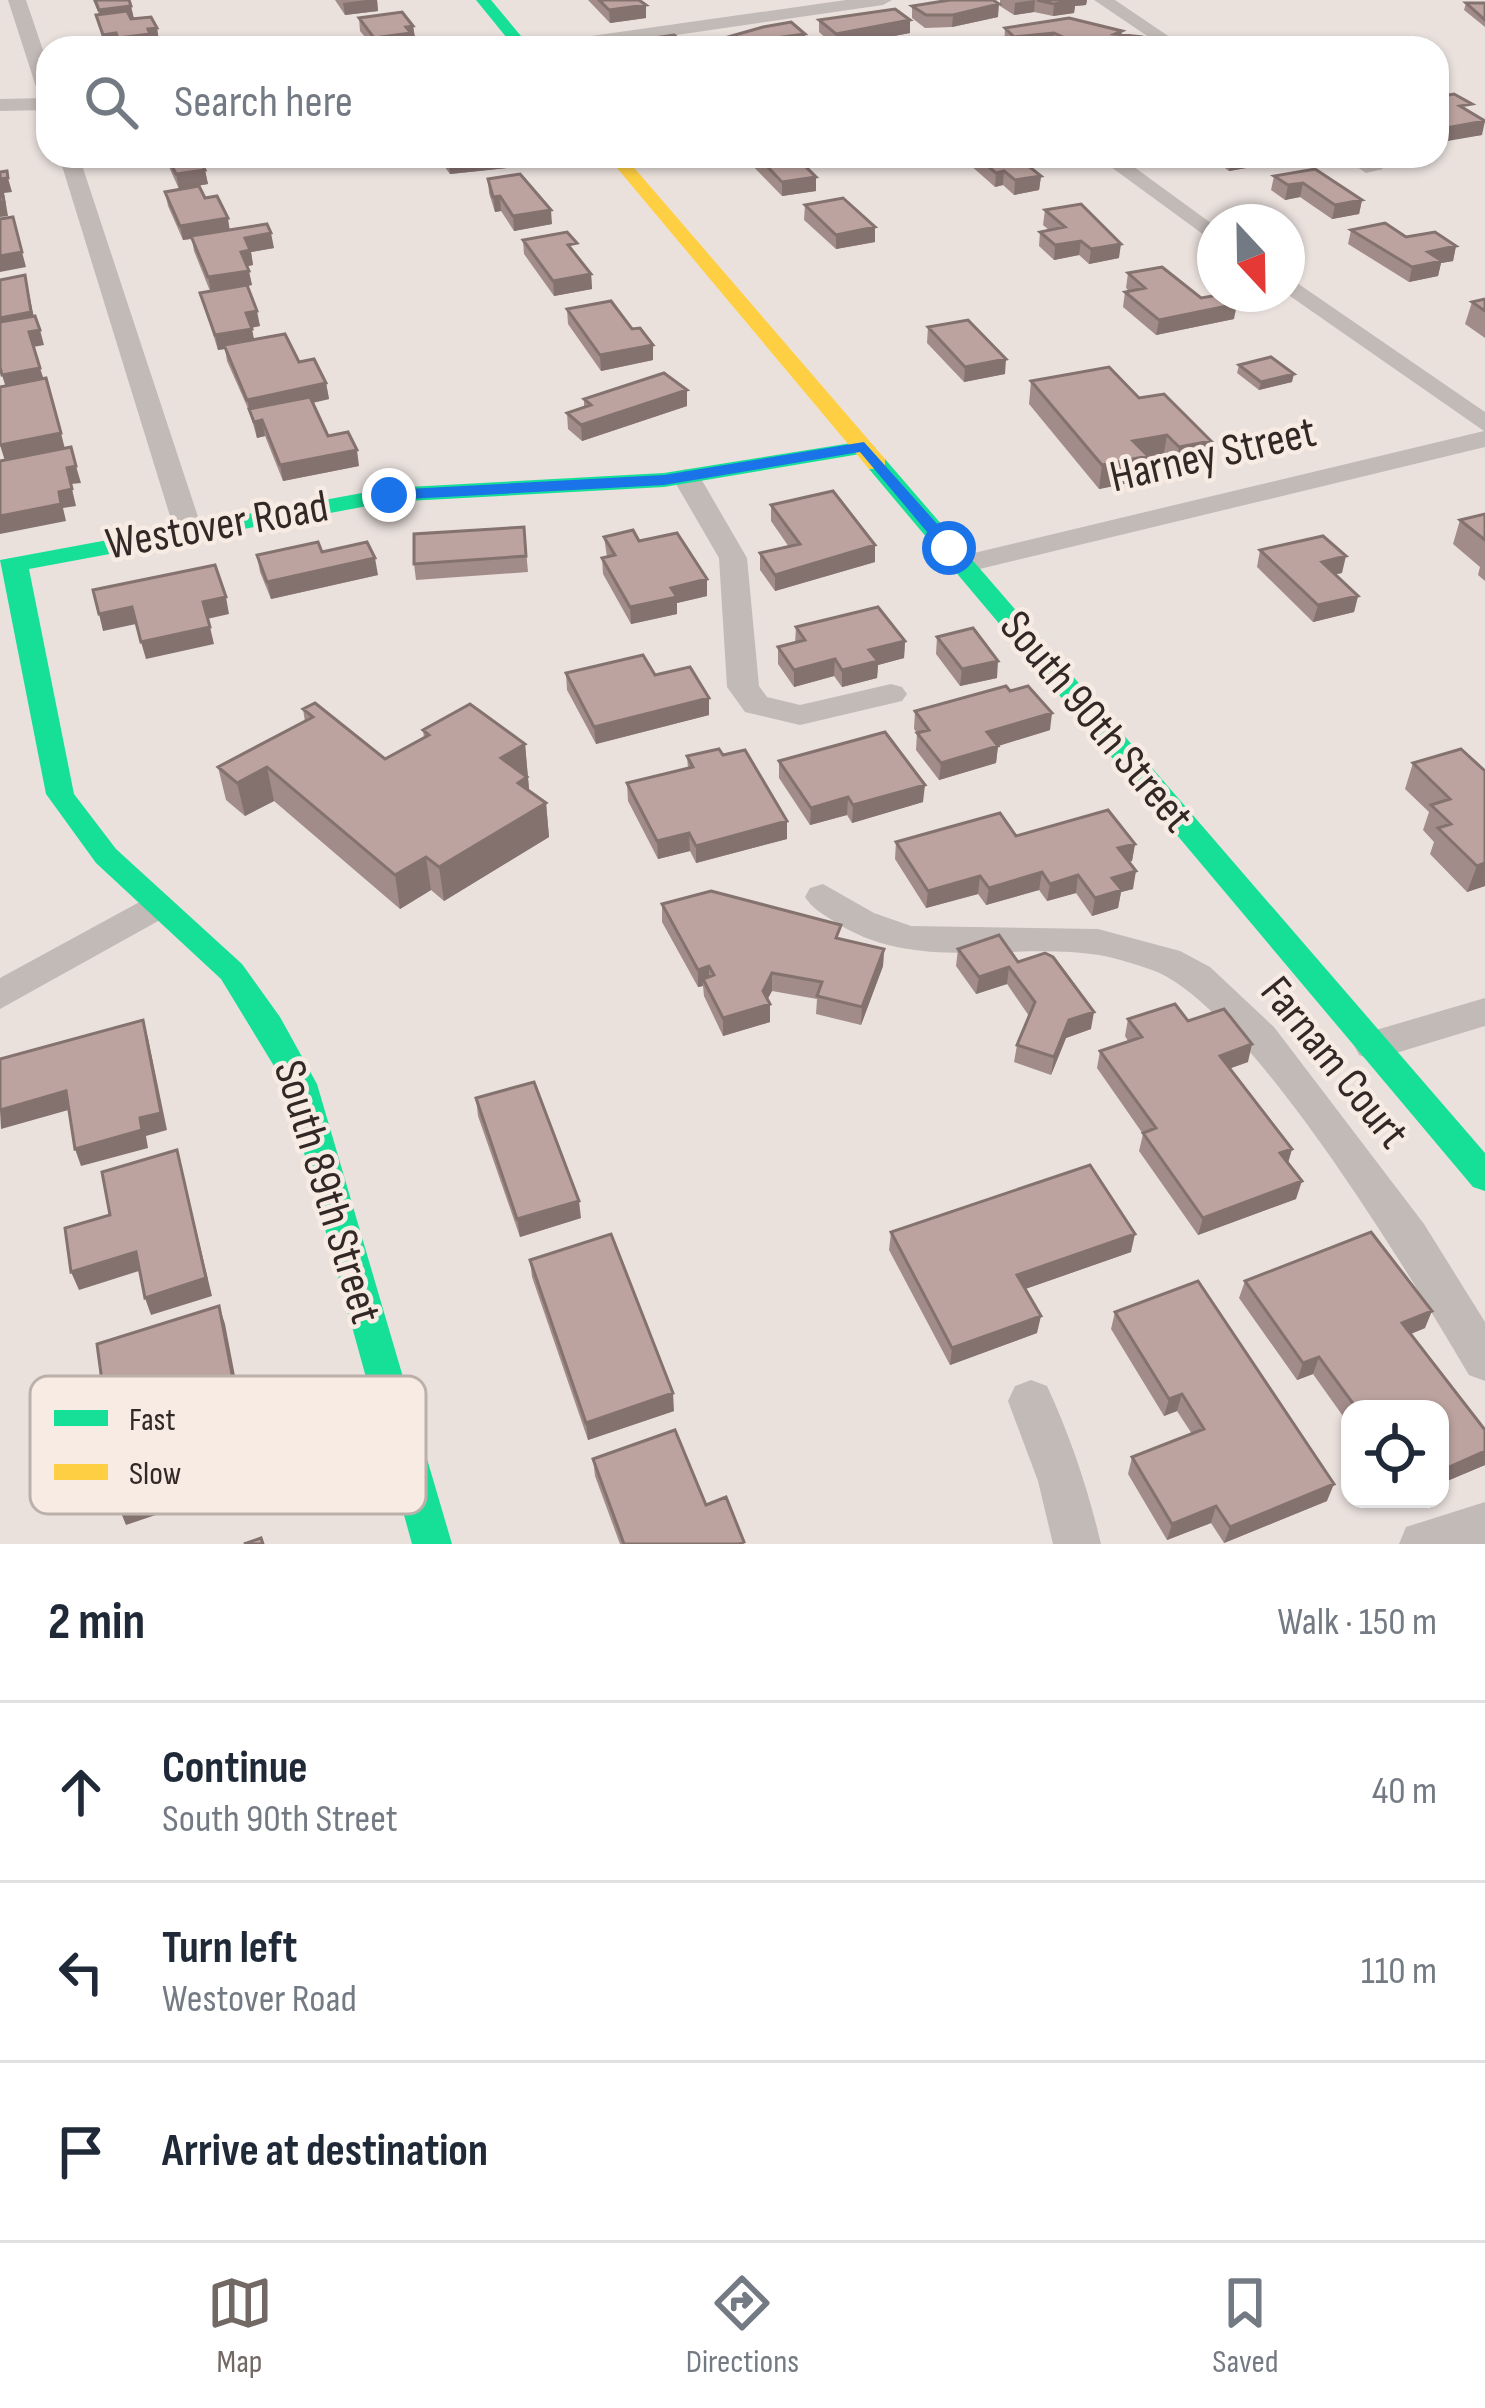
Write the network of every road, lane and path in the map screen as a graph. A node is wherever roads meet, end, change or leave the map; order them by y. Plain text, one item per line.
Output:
1 (17, 0) edge
2 (483, 0) edge
3 (883, 0) edge
4 (1103, 0) edge
5 (513, 36) edge
6 (632, 36) edge
7 (1158, 36) edge
8 (36, 57) edge
9 (36, 104) edge
10 (0, 105) edge
11 (73, 168) edge
12 (625, 168) edge
13 (1122, 168) edge
14 (1197, 223) edge
15 (1305, 296) edge
16 (1485, 424) edge
17 (1485, 439) edge
18 (864, 447) junction
19 (698, 476) junction
20 (188, 529) junction
21 (963, 564) junction
22 (8, 566) edge
23 (891, 694) dead end
24 (823, 897) dead end
25 (157, 906) junction
26 (0, 995) edge
27 (1485, 1012) edge
28 (1373, 1045) junction
29 (1485, 1177) edge
30 (1485, 1361) edge
31 (384, 1376) edge
32 (1031, 1401) dead end
33 (423, 1514) edge
34 (1485, 1525) edge
35 (432, 1544) edge
36 (1076, 1544) edge
37 (1423, 1544) edge

1 - 8 street
2 - 5 main road
3 - 6 street
4 - 7 street
9 - 10 street
11 - 20 street
12 - 18 main road, South 90th Street
13 - 14 street
15 - 16 street
17 - 21 street, Harney Street
18 - 19 main road, Westover Road
18 - 21 main road, South 90th Street
19 - 20 main road, Westover Road
19 - 23 street
20 - 22 main road, Westover Road
21 - 28 main road, South 90th Street
22 - 25 main road, South 89th Street
24 - 30 street, Farnam Court
25 - 26 street
25 - 31 main road, South 89th Street
27 - 28 street
28 - 29 main road, South 90th Street
32 - 36 street
33 - 35 main road, South 89th Street
34 - 37 street

